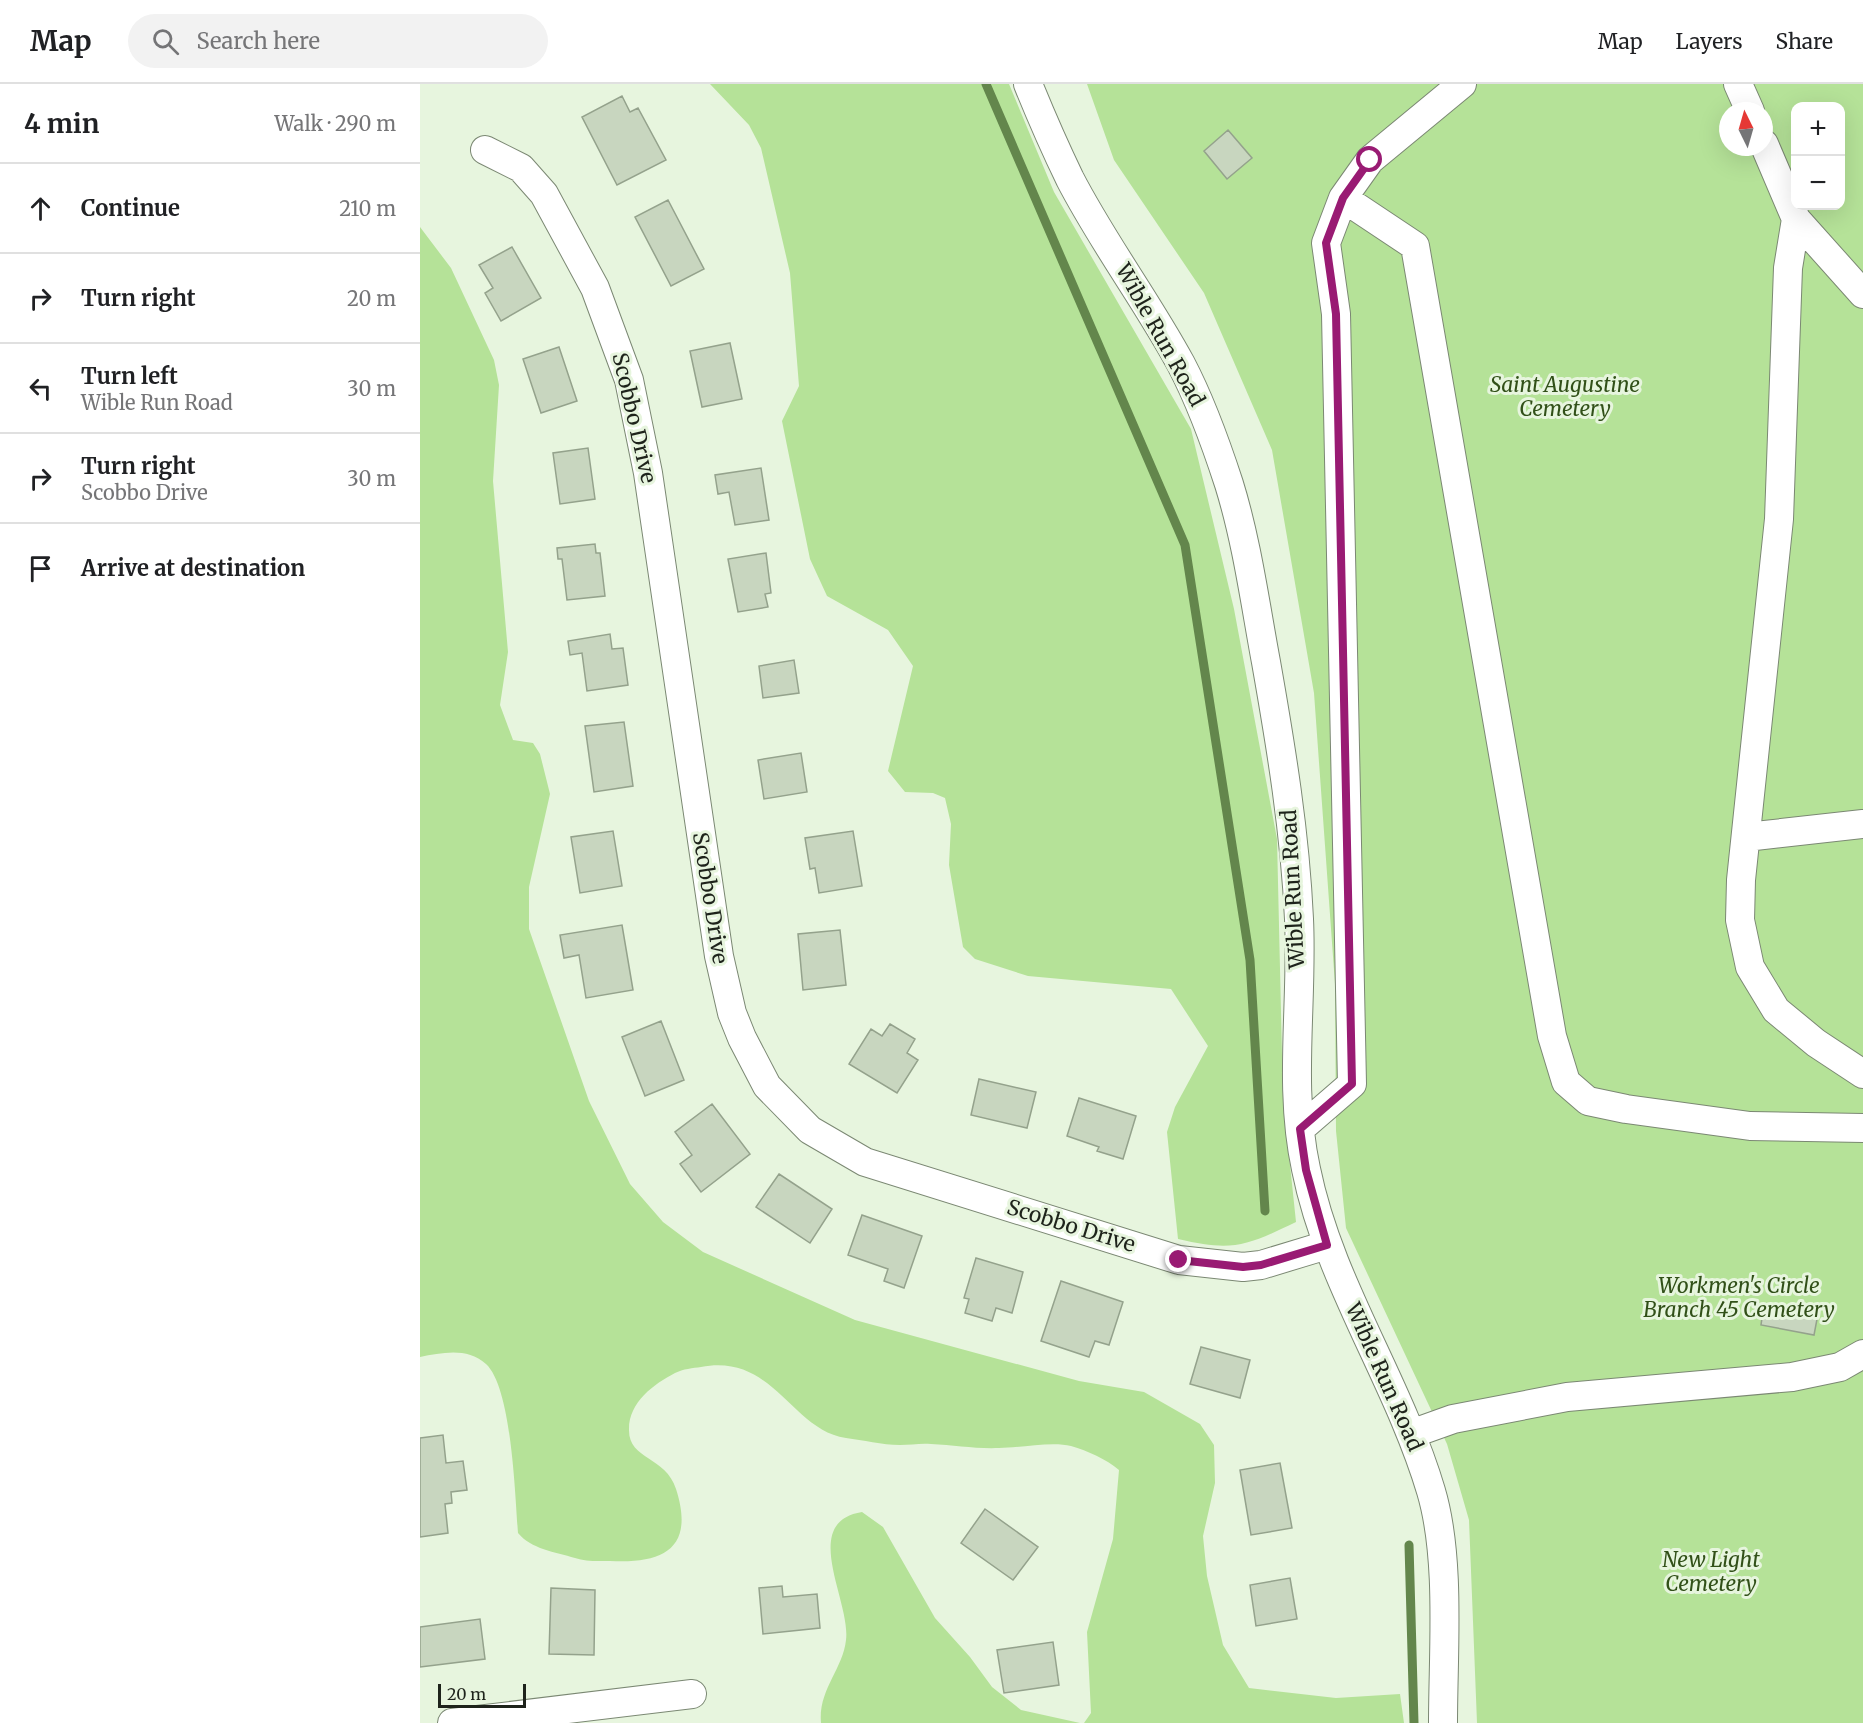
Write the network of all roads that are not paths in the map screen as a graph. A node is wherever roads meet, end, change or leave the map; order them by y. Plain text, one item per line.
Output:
1 (1028, 84) edge
2 (1462, 84) edge
3 (1738, 84) edge
4 (1746, 102) edge
5 (485, 150) dead end
6 (1769, 156) edge
7 (1343, 198) junction
8 (1796, 219) junction
9 (1863, 294) edge
10 (1863, 824) edge
11 (1746, 837) junction
12 (1863, 1074) edge
13 (1863, 1128) edge
14 (1300, 1129) junction
15 (1327, 1245) junction
16 (1863, 1354) edge
17 (1411, 1434) junction
18 (692, 1694) dead end
19 (452, 1723) edge
20 (1443, 1723) edge

1 - 14 street, Wible Run Road
2 - 7 street
3 - 4 street
5 - 15 street, Scobbo Drive
6 - 8 street
7 - 13 street
7 - 14 street
8 - 9 street
8 - 11 street
10 - 11 street
11 - 12 street
14 - 15 street, Wible Run Road
15 - 17 street, Wible Run Road
16 - 17 street
17 - 20 street, Wible Run Road
18 - 19 street

